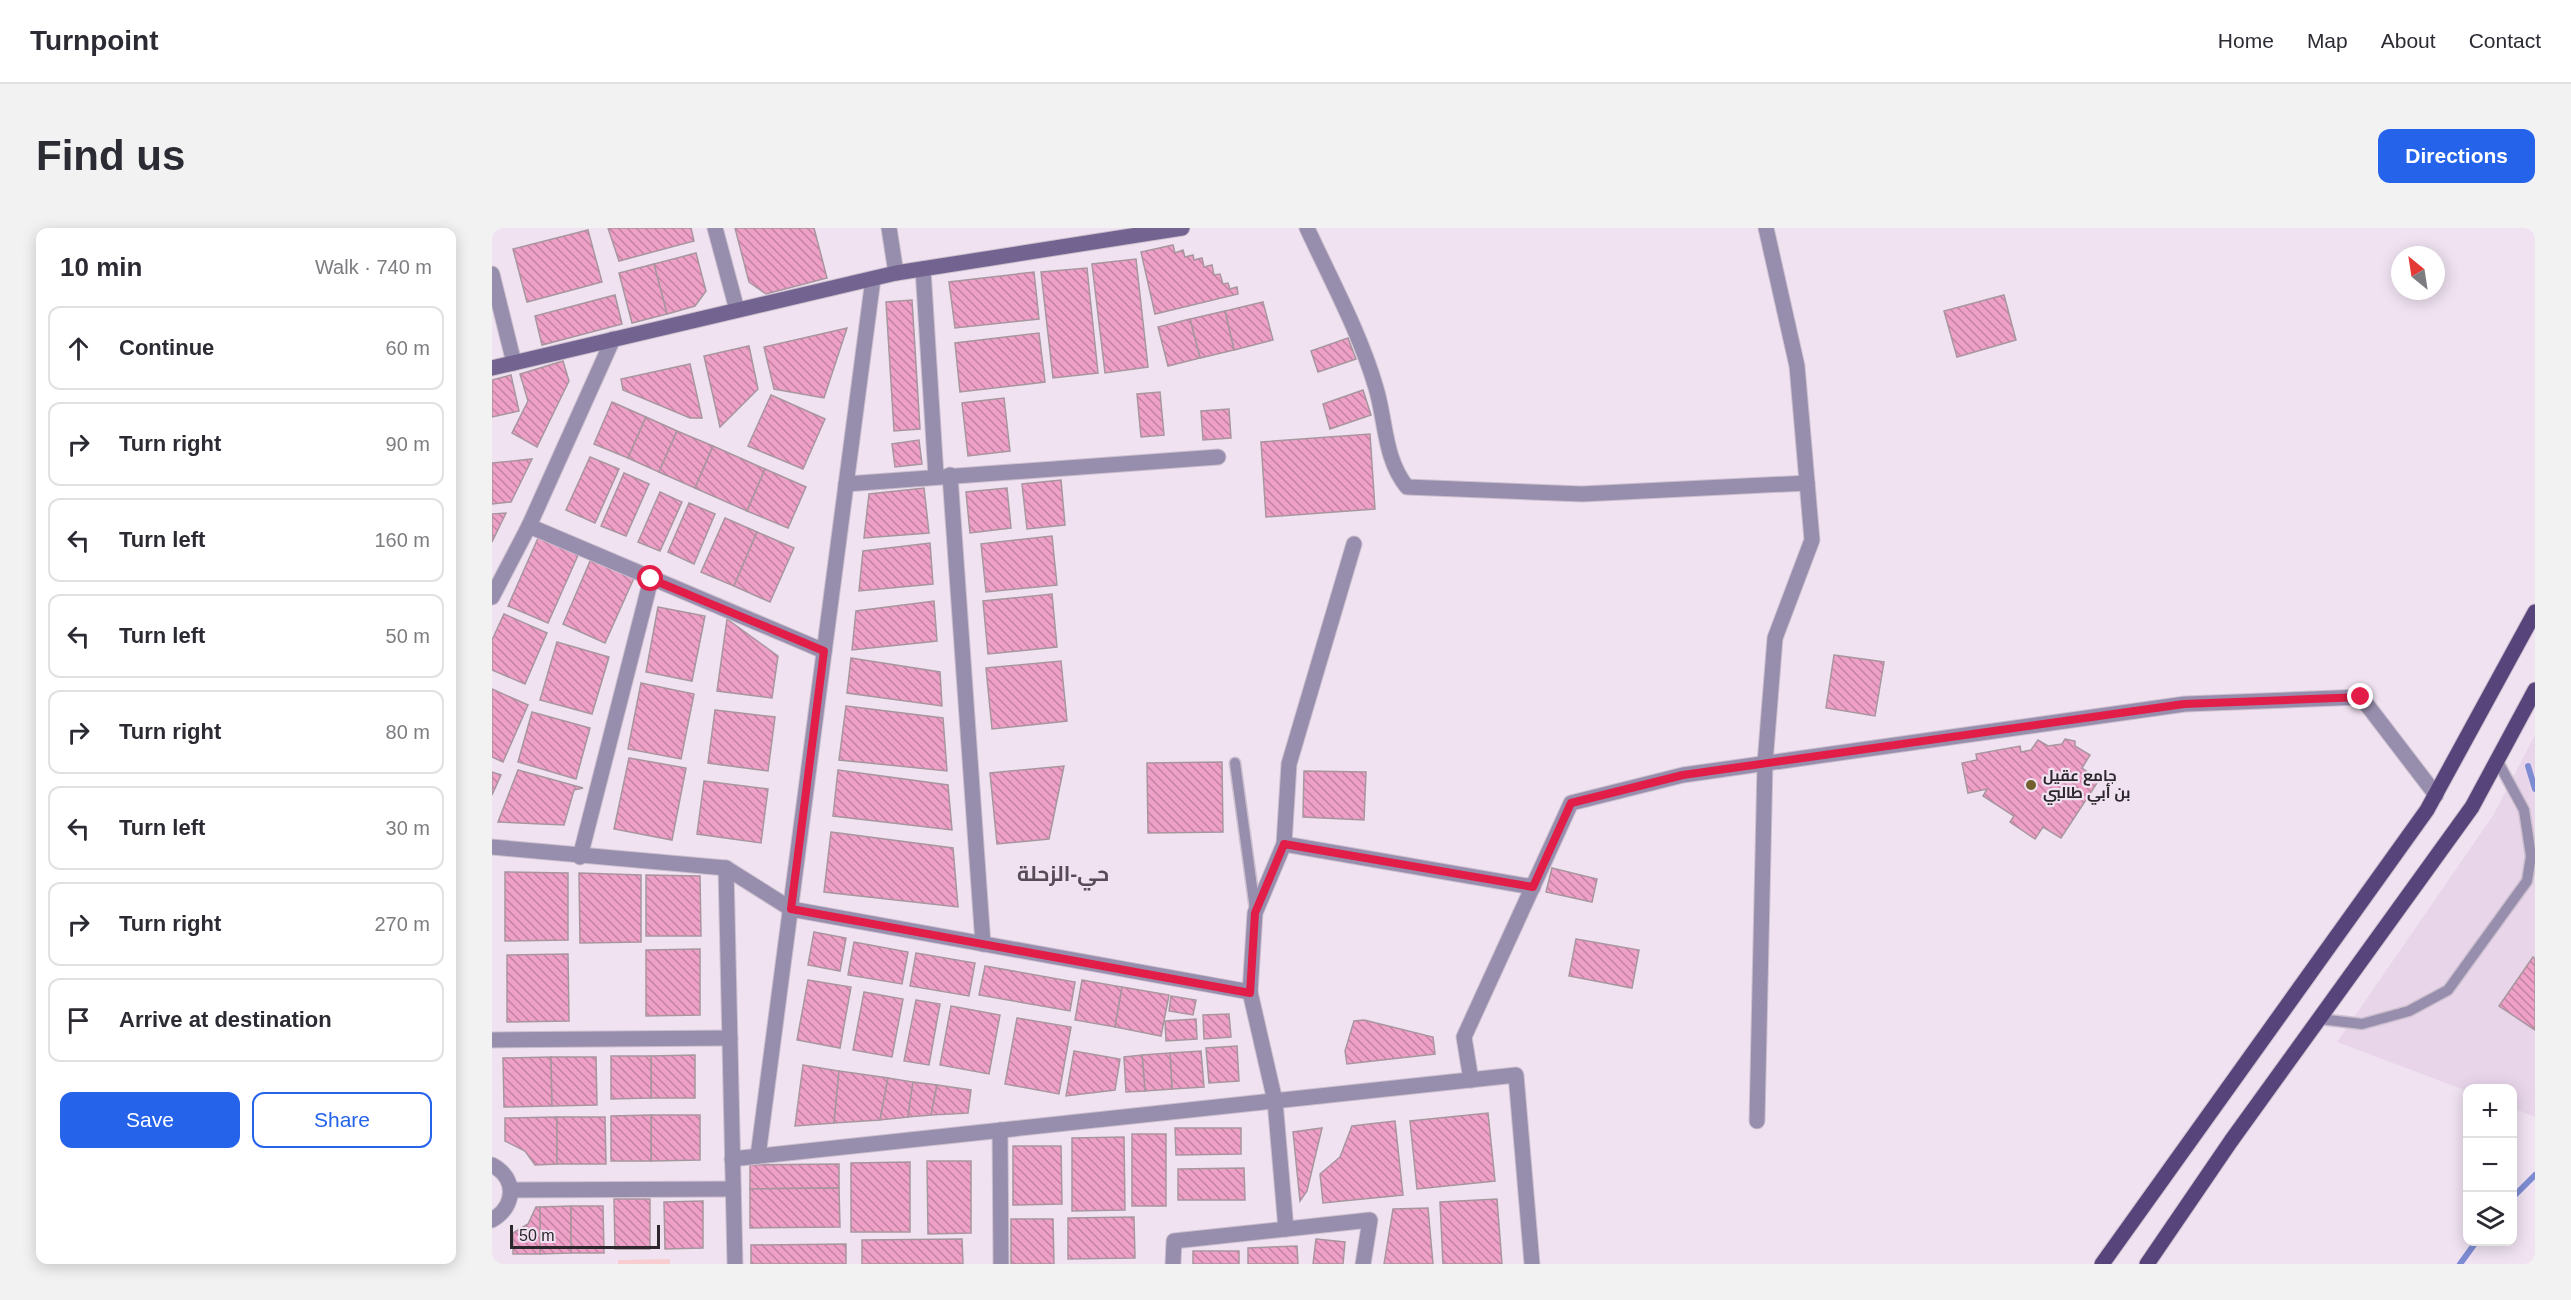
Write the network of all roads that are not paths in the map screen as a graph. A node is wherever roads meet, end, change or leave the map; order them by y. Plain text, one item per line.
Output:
1 (715, 228) edge
2 (889, 228) edge
3 (1182, 228) edge
4 (1307, 228) edge
5 (1766, 228) edge
6 (924, 269) junction
7 (896, 273) junction
8 (492, 274) edge
9 (873, 279) junction
10 (737, 310) junction
11 (613, 339) junction
12 (514, 363) junction
13 (492, 368) edge
14 (1218, 457) dead end
15 (943, 476) junction
16 (1807, 483) junction
17 (846, 484) junction
18 (529, 526) junction
19 (1354, 544) dead end
20 (651, 579) junction
21 (492, 597) edge
22 (2535, 612) edge
23 (824, 651) junction
24 (2535, 690) edge
25 (2496, 760) junction
26 (1235, 763) dead end
27 (1765, 763) junction
28 (2436, 795) junction
29 (1284, 844) junction
30 (492, 847) edge
31 (580, 857) junction
32 (726, 868) junction
33 (1533, 887) junction
34 (791, 909) junction
35 (1255, 913) junction
36 (982, 944) junction
37 (1250, 993) junction
38 (2320, 1019) junction
39 (730, 1038) junction
40 (492, 1040) edge
41 (1471, 1080) junction
42 (1275, 1101) junction
43 (1757, 1121) dead end
44 (1000, 1130) junction
45 (758, 1156) junction
46 (732, 1159) junction
47 (492, 1165) edge
48 (733, 1189) junction
49 (511, 1190) junction
50 (492, 1220) edge
51 (1286, 1229) junction
52 (735, 1264) edge
53 (1001, 1264) edge
54 (1173, 1264) edge
55 (1363, 1264) edge
56 (1532, 1264) edge
57 (2102, 1264) edge
58 (2147, 1264) edge

1 - 10 street
2 - 7 street
3 - 6 street
4 - 16 street
5 - 16 street
6 - 7 street
6 - 15 street
7 - 9 street
8 - 12 street
9 - 10 street
9 - 17 street
10 - 11 street
11 - 12 street
11 - 18 street
12 - 13 street
14 - 15 street
15 - 17 street
15 - 36 street
16 - 27 street
17 - 23 street
18 - 20 street
18 - 21 street
19 - 29 street
20 - 23 street
20 - 31 street
22 - 28 main road
23 - 34 street
24 - 25 main road
25 - 38 main road
25 - 38 lane
26 - 35 lane
27 - 28 street
27 - 33 street
27 - 43 street
28 - 57 main road
29 - 33 street
29 - 35 street
30 - 31 street
31 - 32 street
32 - 34 street
32 - 39 street
33 - 41 street
34 - 36 street
34 - 45 street
35 - 37 street
36 - 37 street
37 - 42 street
38 - 58 main road
39 - 40 street
39 - 46 street
41 - 42 street
41 - 56 street
42 - 44 street
42 - 51 street
44 - 45 street
44 - 53 street
45 - 46 street
46 - 48 street
47 - 49 street
48 - 49 street
48 - 52 street
49 - 50 street
51 - 54 street
51 - 55 street

